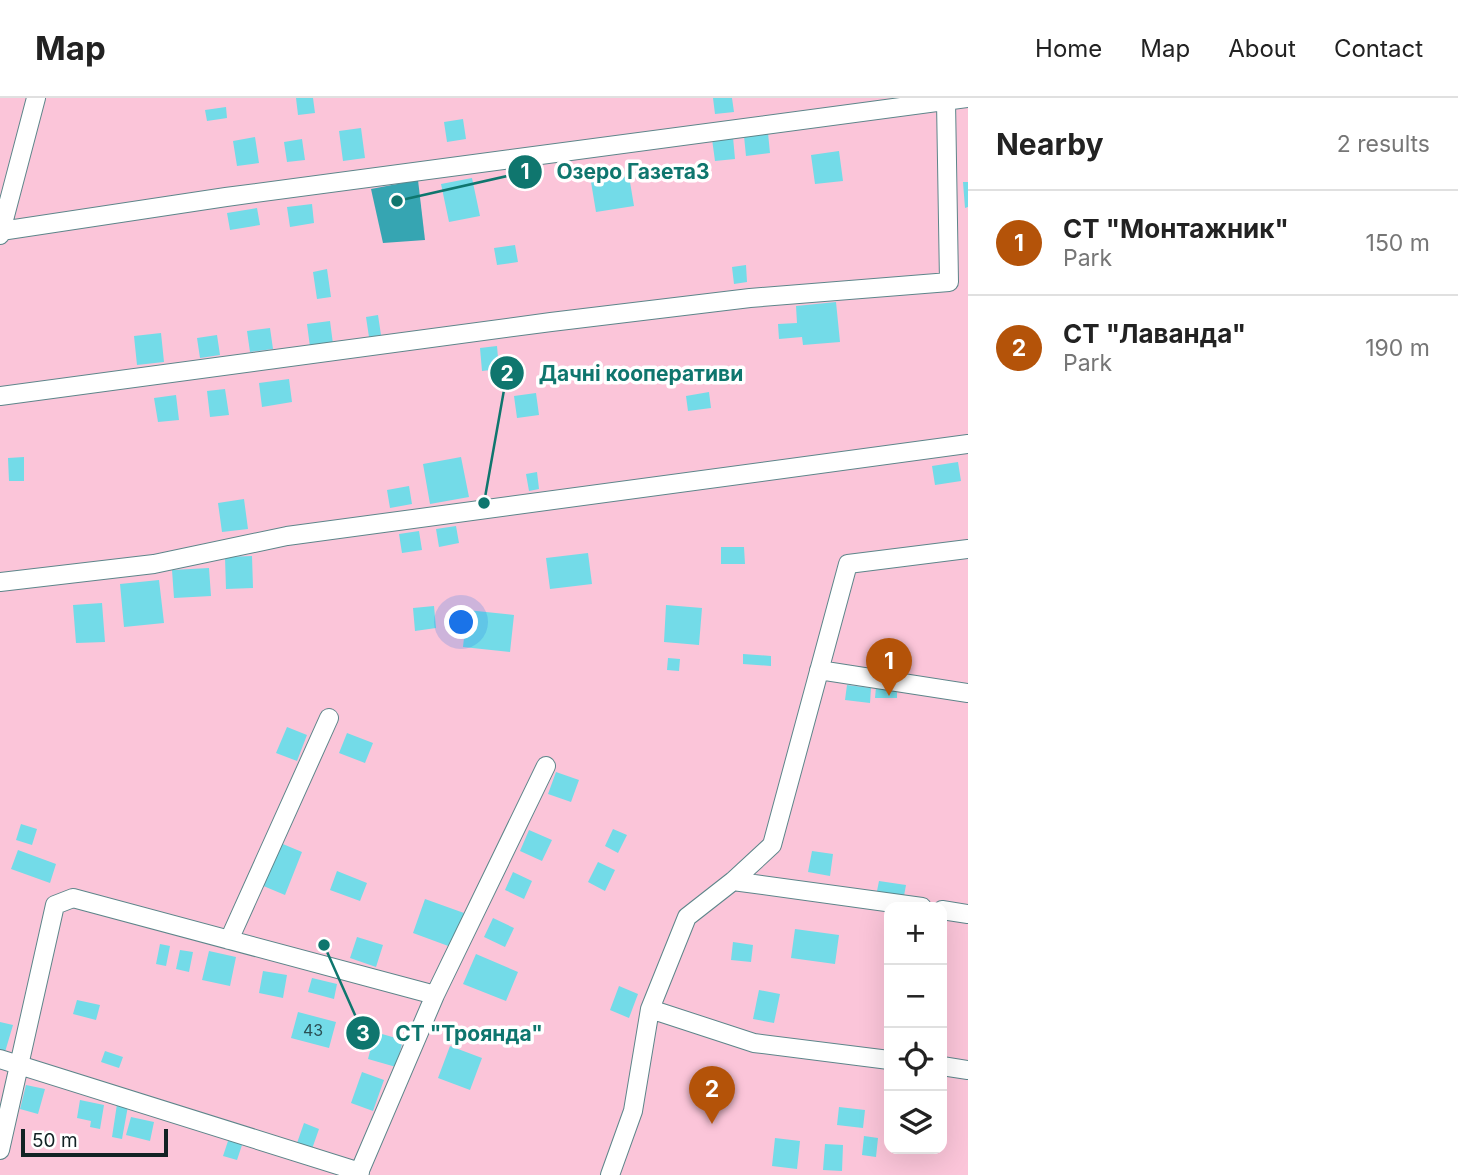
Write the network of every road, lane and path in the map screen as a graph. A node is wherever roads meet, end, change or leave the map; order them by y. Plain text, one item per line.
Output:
1 (36, 98) edge
2 (968, 98) edge
3 (946, 102) junction
4 (3, 210) edge
5 (1, 233) edge
6 (0, 396) edge
7 (968, 444) edge
8 (968, 549) edge
9 (0, 582) edge
10 (819, 670) junction
11 (968, 693) edge
12 (329, 718) dead end
13 (546, 766) dead end
14 (733, 881) junction
15 (886, 902) edge
16 (947, 911) edge
17 (968, 914) edge
18 (229, 940) junction
19 (435, 995) junction
20 (650, 1009) junction
21 (0, 1059) edge
22 (884, 1059) edge
23 (19, 1064) junction
24 (947, 1067) edge
25 (968, 1069) edge
26 (0, 1150) edge
27 (359, 1174) edge
28 (610, 1175) edge

1 - 4 street
2 - 3 street
3 - 5 street
3 - 6 street
4 - 5 street
7 - 9 street
8 - 10 street
10 - 11 street
10 - 14 street
12 - 18 street
13 - 19 street
14 - 15 street
14 - 20 street
16 - 17 street
18 - 19 street
18 - 23 street
19 - 27 street
20 - 22 street
20 - 28 street
21 - 23 street
23 - 26 street
23 - 27 street
24 - 25 street

